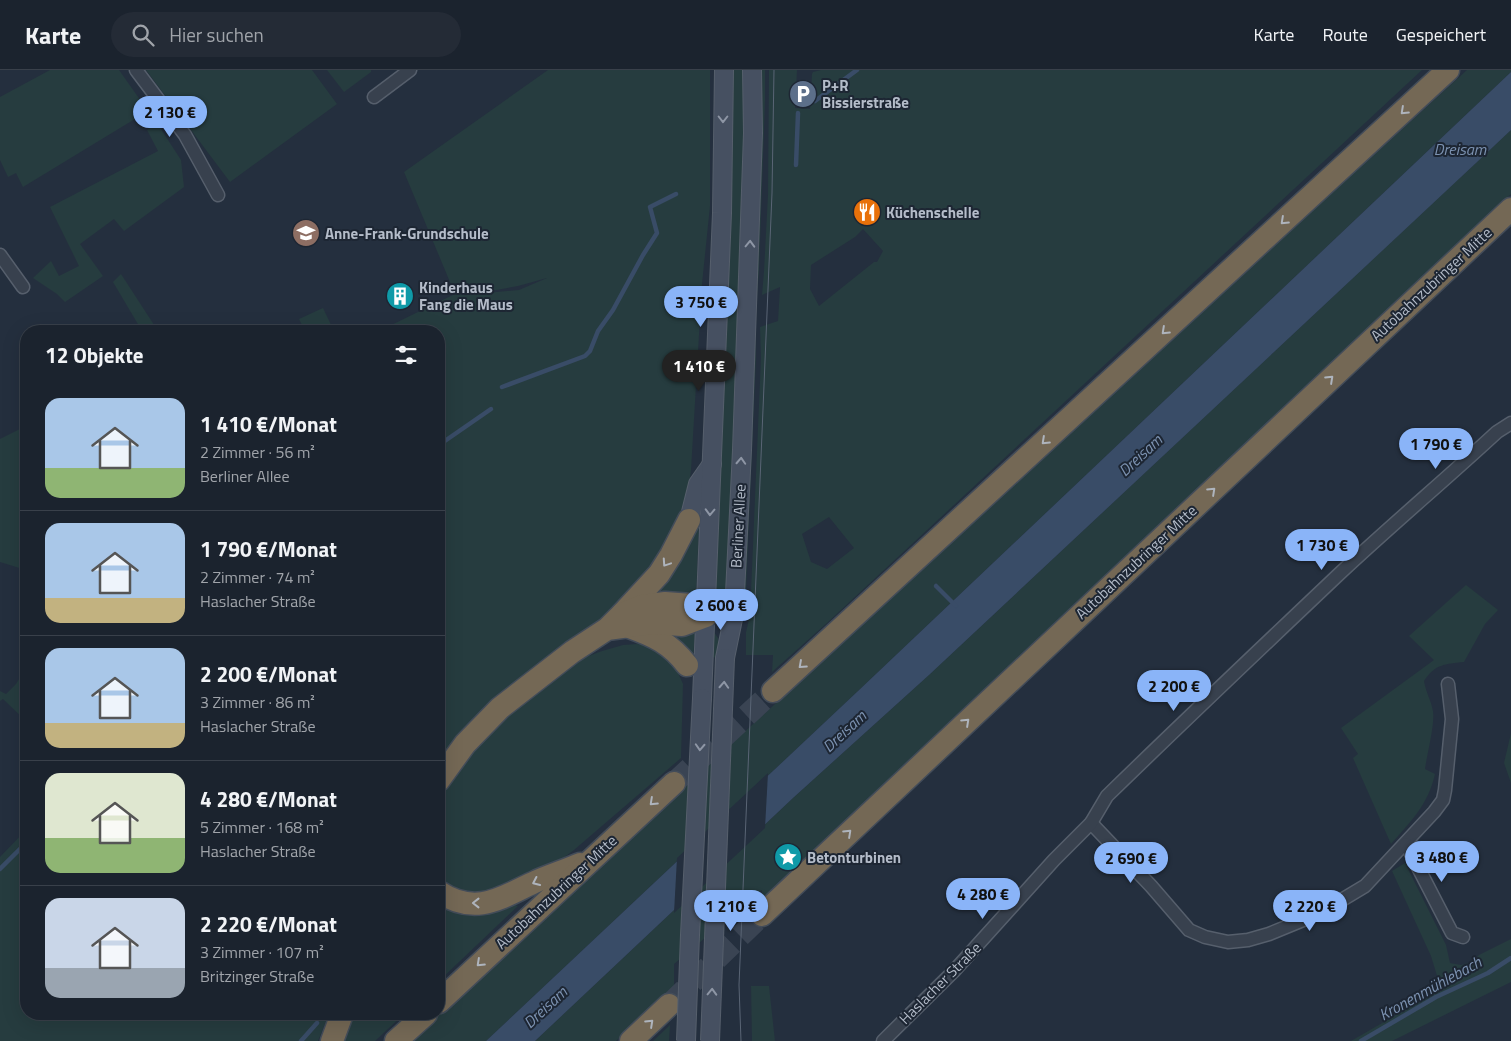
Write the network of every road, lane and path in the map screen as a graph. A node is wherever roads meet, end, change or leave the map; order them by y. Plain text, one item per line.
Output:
1 (136, 70) edge
2 (410, 70) edge
3 (724, 70) edge
4 (752, 70) edge
5 (1448, 70) edge
6 (374, 97) dead end
7 (218, 195) dead end
8 (1511, 209) edge
9 (0, 255) edge
10 (23, 287) dead end
11 (1511, 423) edge
12 (712, 463) junction
13 (689, 520) joint
14 (734, 614) junction
15 (706, 616) junction
16 (619, 623) junction
17 (695, 661) junction
18 (1448, 684) dead end
19 (774, 691) tunnel mouth
20 (445, 772) edge
21 (674, 783) tunnel mouth
22 (1091, 822) junction
23 (1406, 844) junction
24 (592, 859) junction
25 (445, 895) edge
26 (762, 915) tunnel mouth
27 (1463, 937) dead end
28 (445, 996) edge
29 (669, 1005) tunnel mouth
30 (340, 1020) edge
31 (419, 1020) edge
32 (332, 1041) edge
33 (396, 1041) edge
34 (631, 1041) edge
35 (686, 1041) edge
36 (710, 1041) edge
37 (882, 1041) edge

1 - 7 street
2 - 6 street
3 -> 12 main road, Berliner Allee
14 -> 4 main road, Berliner Allee
5 -> 19 highway
26 -> 8 highway, Autobahnzubringer Mitte
9 - 10 street
11 - 22 street, Haslacher Straße
12 - 13 main road
12 -> 15 main road, Berliner Allee
13 -> 16 highway
14 - 15 main road
36 -> 14 main road, Berliner Allee, bridge
15 - 16 highway
15 - 17 main road, Berliner Allee
16 - 17 highway
16 - 20 highway
17 -> 35 main road, Berliner Allee, bridge
18 - 23 street
21 -> 24 highway, Autobahnzubringer Mitte
22 - 23 street
22 - 37 street, Haslacher Straße
23 - 27 street
24 -> 25 highway
24 -> 28 highway, Autobahnzubringer Mitte
34 -> 29 highway
30 - 32 highway
31 - 33 highway

